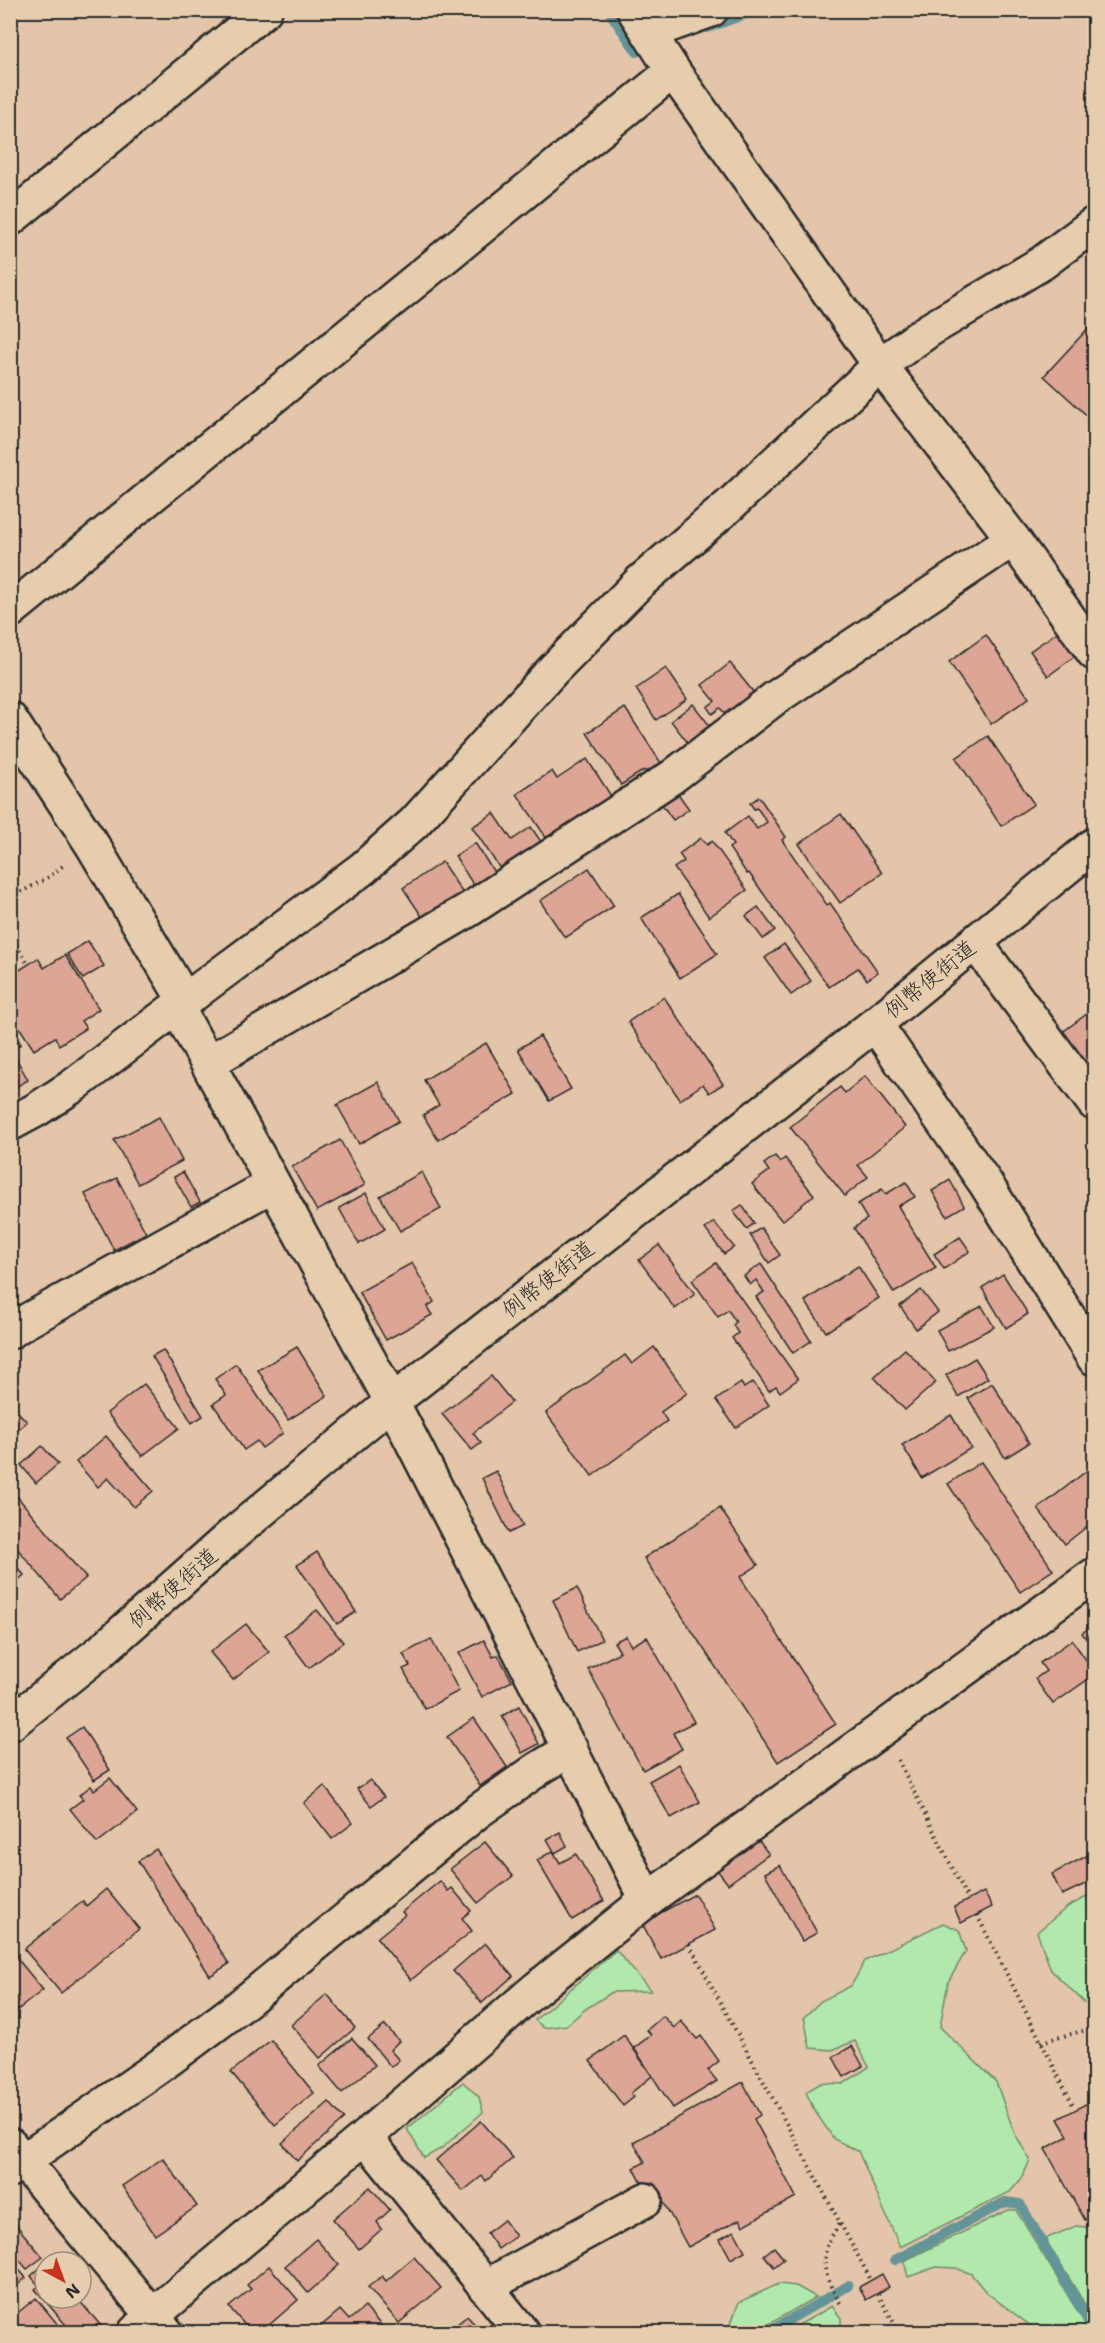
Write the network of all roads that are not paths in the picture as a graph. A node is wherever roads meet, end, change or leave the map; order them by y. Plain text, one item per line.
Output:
1 (265, 10) edge
2 (711, 10) edge
3 (643, 23) edge
4 (673, 71) junction
5 (10, 219) edge
6 (1095, 224) edge
7 (880, 365) junction
8 (1013, 539) junction
9 (10, 611) edge
10 (1095, 653) edge
11 (10, 720) edge
12 (1095, 845) edge
13 (975, 942) junction
14 (181, 1004) junction
15 (875, 1024) junction
16 (208, 1063) junction
17 (1095, 1103) edge
18 (10, 1124) edge
19 (272, 1185) junction
20 (10, 1332) edge
21 (1095, 1358) edge
22 (392, 1402) junction
23 (1095, 1575) edge
24 (10, 1724) edge
25 (571, 1749) junction
26 (647, 1900) junction
27 (365, 2137) junction
28 (15, 2158) edge
29 (645, 2200) dead end
30 (485, 2287) junction
31 (151, 2327) edge
32 (522, 2332) edge

1 - 5 street
2 - 3 street
3 - 4 street
4 - 7 street
4 - 9 street
6 - 7 street
7 - 8 street
7 - 14 street
8 - 10 street
8 - 16 street
11 - 14 street
12 - 13 street, 例幣使街道
13 - 15 street, 例幣使街道
13 - 17 street
14 - 16 street
14 - 18 street
15 - 21 street
15 - 22 street, 例幣使街道
16 - 19 street
19 - 20 street
19 - 22 street
22 - 24 street, 例幣使街道
22 - 25 street
23 - 26 street
25 - 26 street
25 - 28 street
26 - 27 street
27 - 30 street
27 - 31 street
28 - 31 street
29 - 30 street
30 - 32 street

